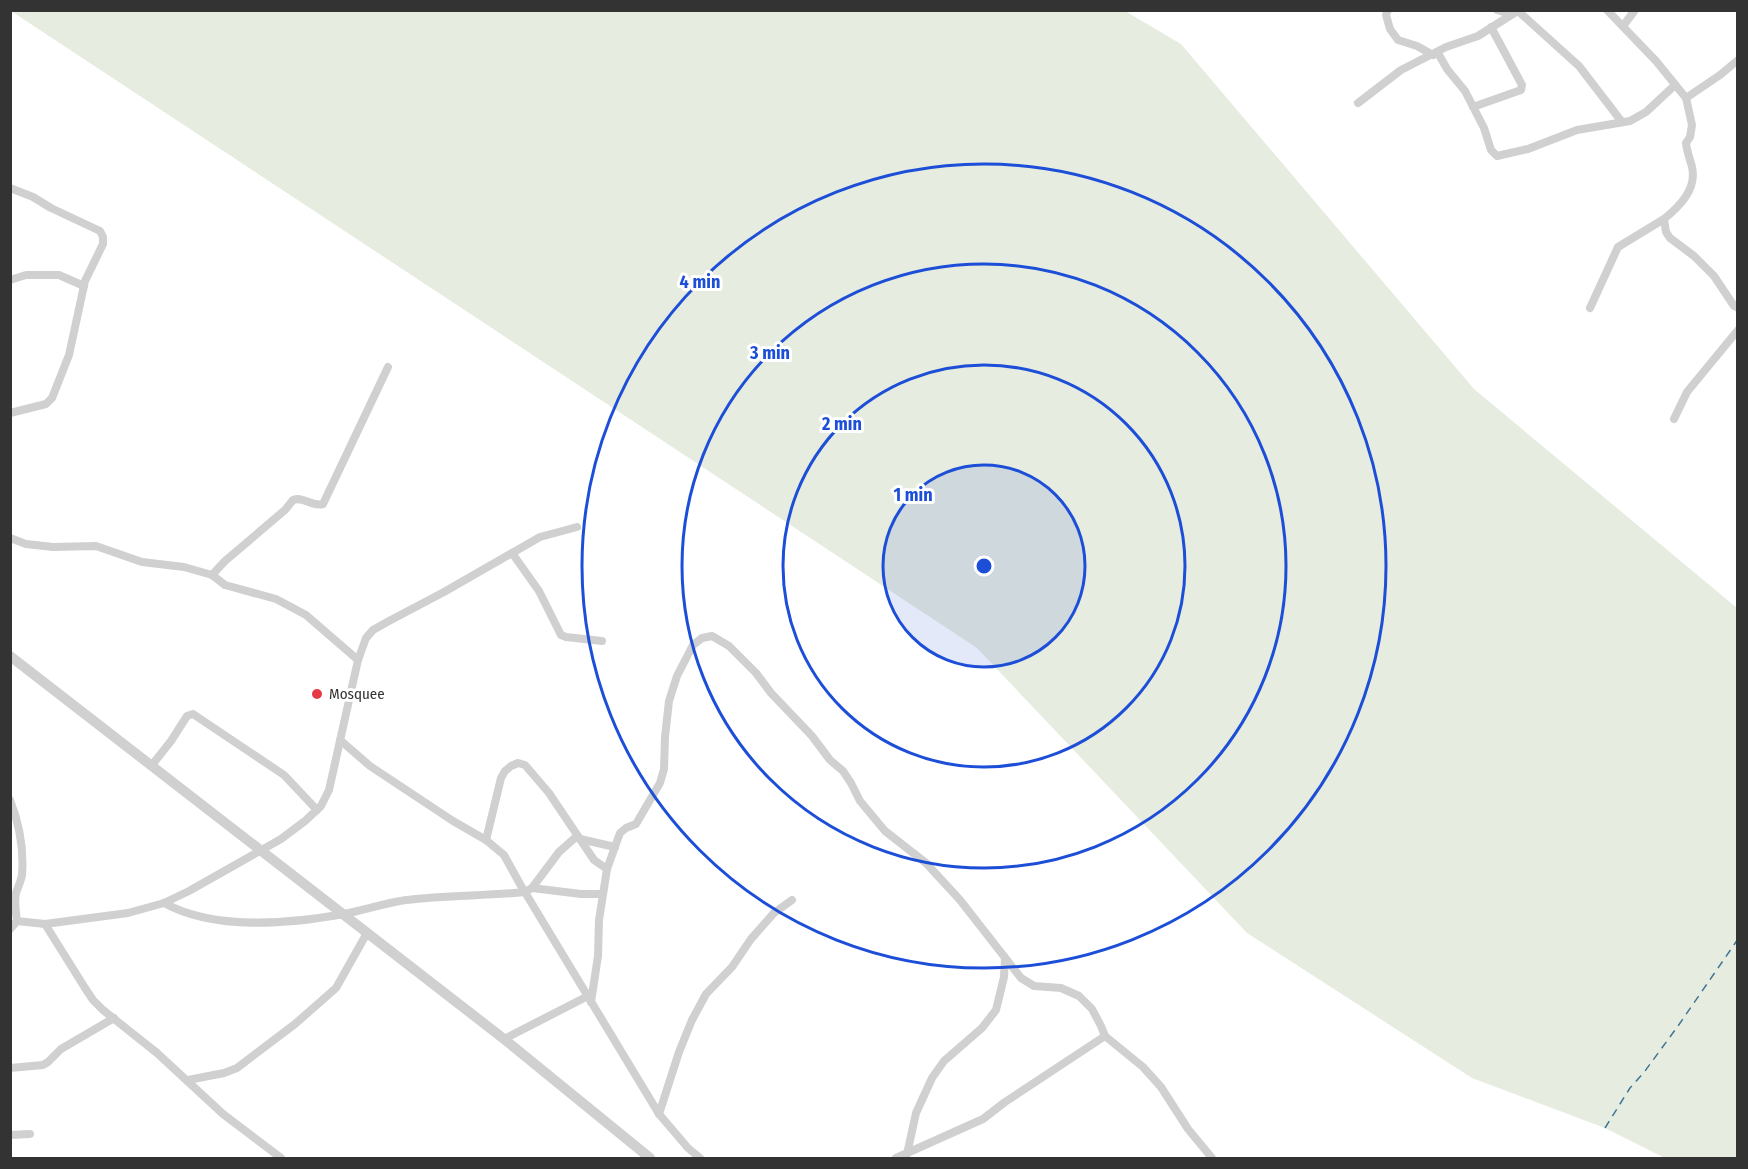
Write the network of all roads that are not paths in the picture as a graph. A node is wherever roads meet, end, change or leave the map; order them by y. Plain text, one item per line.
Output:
1 (1388, 10) edge
2 (1497, 10) edge
3 (1607, 10) edge
4 (1635, 10) edge
5 (1516, 12) edge
6 (1623, 26) junction
7 (1491, 27) junction
8 (1435, 54) junction
9 (1737, 60) edge
10 (1674, 85) junction
11 (1686, 99) junction
12 (1358, 103) dead end
13 (1473, 107) junction
14 (1622, 122) junction
15 (10, 188) edge
16 (1664, 219) junction
17 (10, 280) edge
18 (84, 286) junction
19 (1590, 308) dead end
20 (1737, 308) edge
21 (1737, 330) edge
22 (388, 367) dead end
23 (10, 413) edge
24 (1674, 418) dead end
25 (577, 527) dead end
26 (10, 538) edge
27 (512, 553) junction
28 (212, 575) junction
29 (602, 641) dead end
30 (10, 656) edge
31 (358, 660) junction
32 (340, 740) junction
33 (152, 765) junction
34 (10, 800) edge
35 (317, 810) junction
36 (578, 837) junction
37 (486, 840) junction
38 (615, 847) junction
39 (262, 850) junction
40 (607, 869) junction
41 (529, 890) junction
42 (603, 894) junction
43 (792, 900) dead end
44 (164, 903) junction
45 (344, 914) junction
46 (45, 924) junction
47 (12, 927) edge
48 (368, 933) junction
49 (1005, 958) junction
50 (590, 999) junction
51 (114, 1018) junction
52 (1105, 1036) junction
53 (504, 1040) junction
54 (10, 1068) edge
55 (188, 1080) junction
56 (659, 1114) junction
57 (30, 1134) dead end
58 (10, 1135) edge
59 (688, 1148) junction
60 (907, 1154) junction
61 (281, 1158) edge
62 (650, 1158) edge
63 (688, 1158) edge
64 (699, 1158) edge
65 (896, 1158) edge
66 (1212, 1158) edge

1 - 8 street
2 - 5 street
3 - 6 street
4 - 6 street
5 - 7 street
5 - 14 street
6 - 10 street
7 - 8 street
7 - 13 street
8 - 12 street
8 - 13 street
9 - 11 street
10 - 11 street
10 - 14 street
11 - 16 street
13 - 14 street
15 - 18 street
16 - 19 street
16 - 20 street
17 - 18 street
18 - 23 street
21 - 24 street
22 - 28 street
25 - 27 street
26 - 28 street
27 - 29 street
27 - 31 street
28 - 31 street
30 - 33 street
31 - 32 street
32 - 35 street
32 - 37 street
33 - 35 street
33 - 39 street
34 - 47 street
35 - 39 street
36 - 37 street
36 - 38 street
36 - 40 street
36 - 41 street
37 - 41 street
38 - 40 street
38 - 49 street
39 - 44 street
39 - 45 street
40 - 42 street
41 - 42 street
41 - 45 street
41 - 50 street
42 - 50 street
43 - 56 street
44 - 45 street
44 - 46 street
45 - 48 street
46 - 47 street
46 - 51 street
48 - 53 street
48 - 55 street
49 - 52 street
49 - 60 street
50 - 53 street
50 - 56 street
51 - 54 street
51 - 55 street
52 - 60 street
52 - 66 street
53 - 62 street
55 - 61 street
56 - 59 street
57 - 58 street
59 - 63 street
59 - 64 street
60 - 65 street

